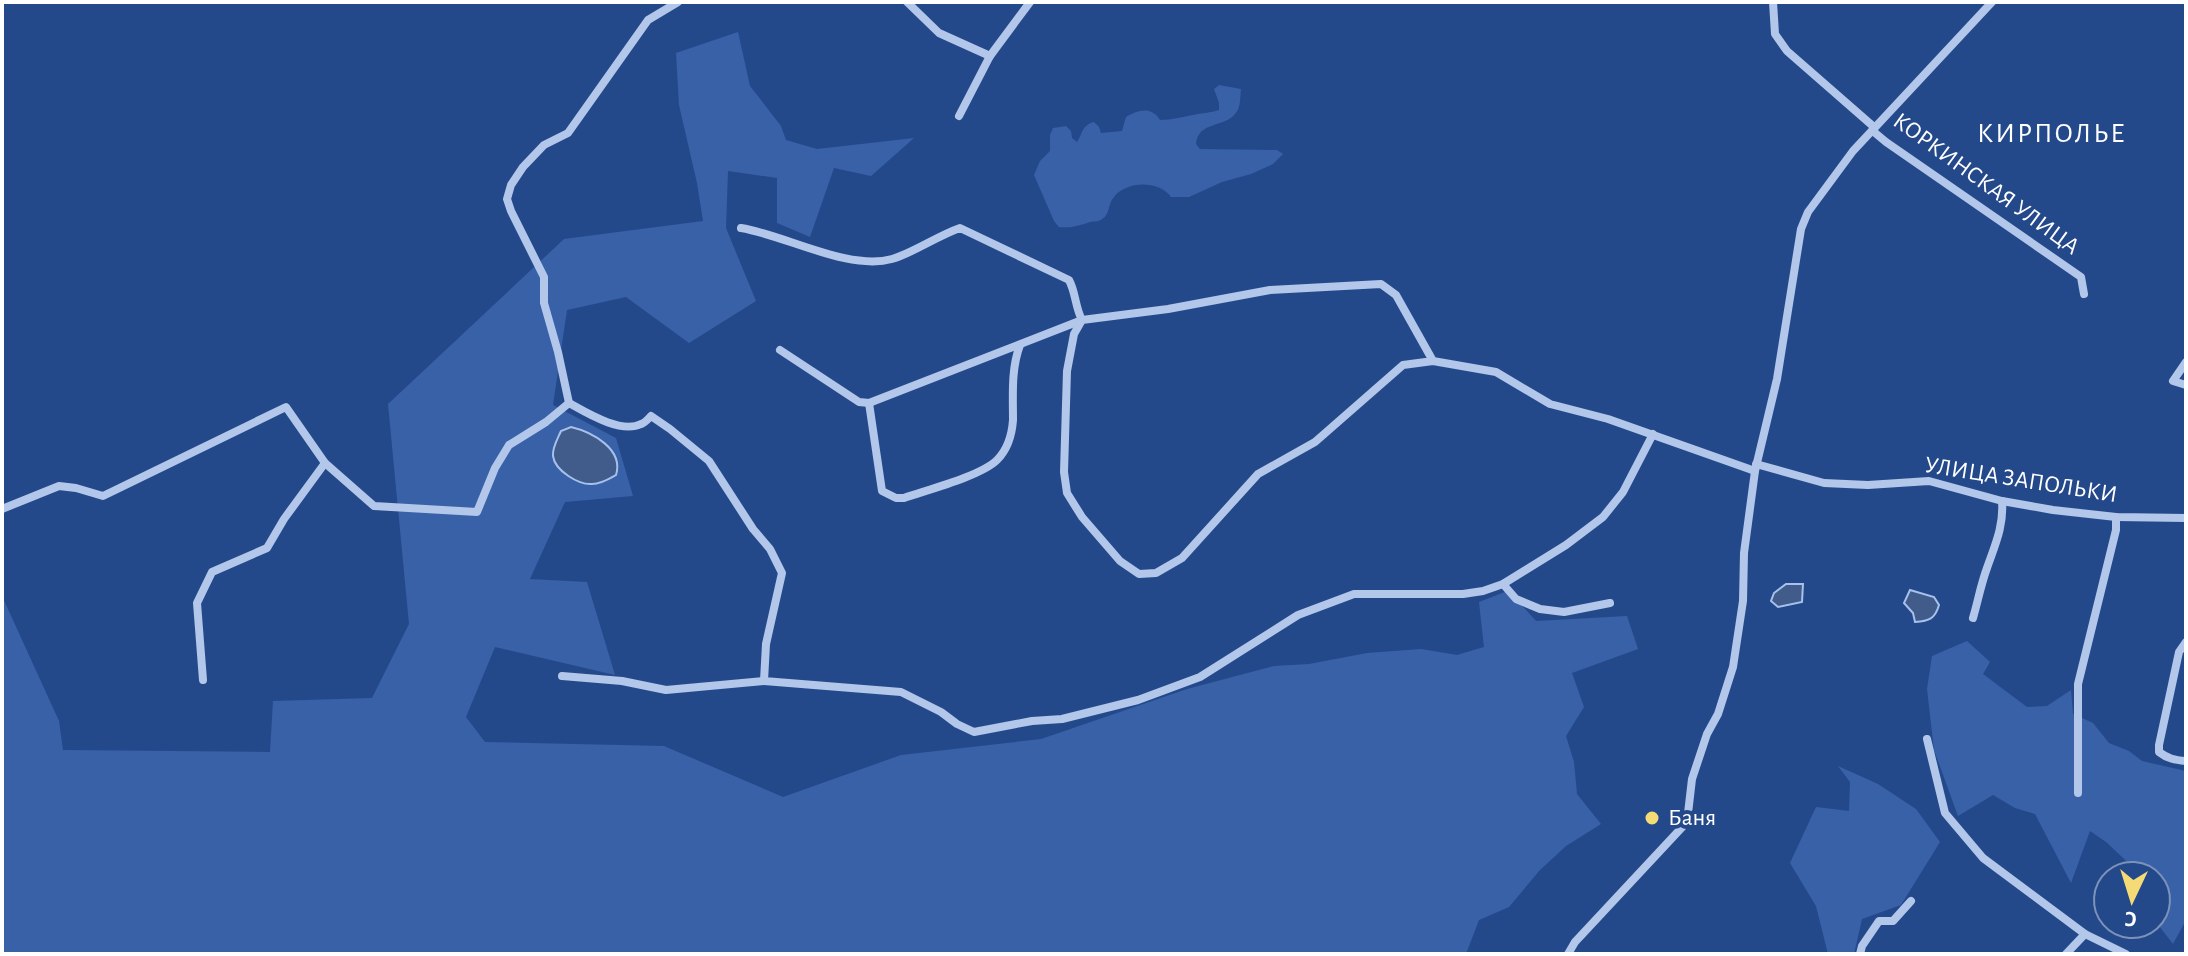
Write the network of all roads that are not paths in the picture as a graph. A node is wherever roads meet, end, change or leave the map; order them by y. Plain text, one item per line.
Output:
1 (678, 2) edge
2 (907, 2) edge
3 (1030, 2) edge
4 (1773, 2) edge
5 (1992, 2) edge
6 (990, 56) junction
7 (959, 116) dead end
8 (1874, 127) junction
9 (741, 228) dead end
10 (2084, 294) dead end
11 (1082, 320) junction
12 (1020, 345) junction
13 (780, 350) dead end
14 (1433, 361) junction
15 (2186, 362) edge
16 (2186, 385) edge
17 (569, 403) junction
18 (869, 403) junction
19 (1653, 434) junction
20 (325, 463) junction
21 (1756, 468) junction
22 (2002, 501) junction
23 (2, 509) edge
24 (2116, 517) junction
25 (2186, 518) edge
26 (1503, 584) junction
27 (1610, 603) dead end
28 (1973, 618) dead end
29 (2186, 642) edge
30 (562, 676) dead end
31 (203, 680) dead end
32 (764, 681) junction
33 (1927, 739) dead end
34 (2186, 761) edge
35 (2078, 793) dead end
36 (1911, 901) dead end
37 (2085, 934) junction
38 (1568, 954) edge
39 (1860, 954) edge
40 (2066, 954) edge
41 (2126, 954) edge

1 - 17 street
2 - 6 street
3 - 6 street
4 - 8 street, КОРКИНСКАЯ УЛИЦА
5 - 8 street
6 - 7 street
8 - 10 street, КОРКИНСКАЯ УЛИЦА
8 - 21 street
9 - 11 street
11 - 12 street
11 - 14 street
11 - 14 street
12 - 18 street
12 - 18 street
13 - 18 street
14 - 19 street, УЛИЦА ЗАПОЛЬКИ
15 - 16 street
17 - 20 street
17 - 32 street
19 - 21 street, УЛИЦА ЗАПОЛЬКИ
19 - 26 street
20 - 23 street
20 - 31 street
21 - 22 street, УЛИЦА ЗАПОЛЬКИ
21 - 38 street
22 - 24 street, УЛИЦА ЗАПОЛЬКИ
22 - 28 street
24 - 25 street, УЛИЦА ЗАПОЛЬКИ
24 - 35 street
26 - 27 street
26 - 32 street
29 - 34 street
30 - 32 street
33 - 37 street
36 - 39 street
37 - 40 street
37 - 41 street

